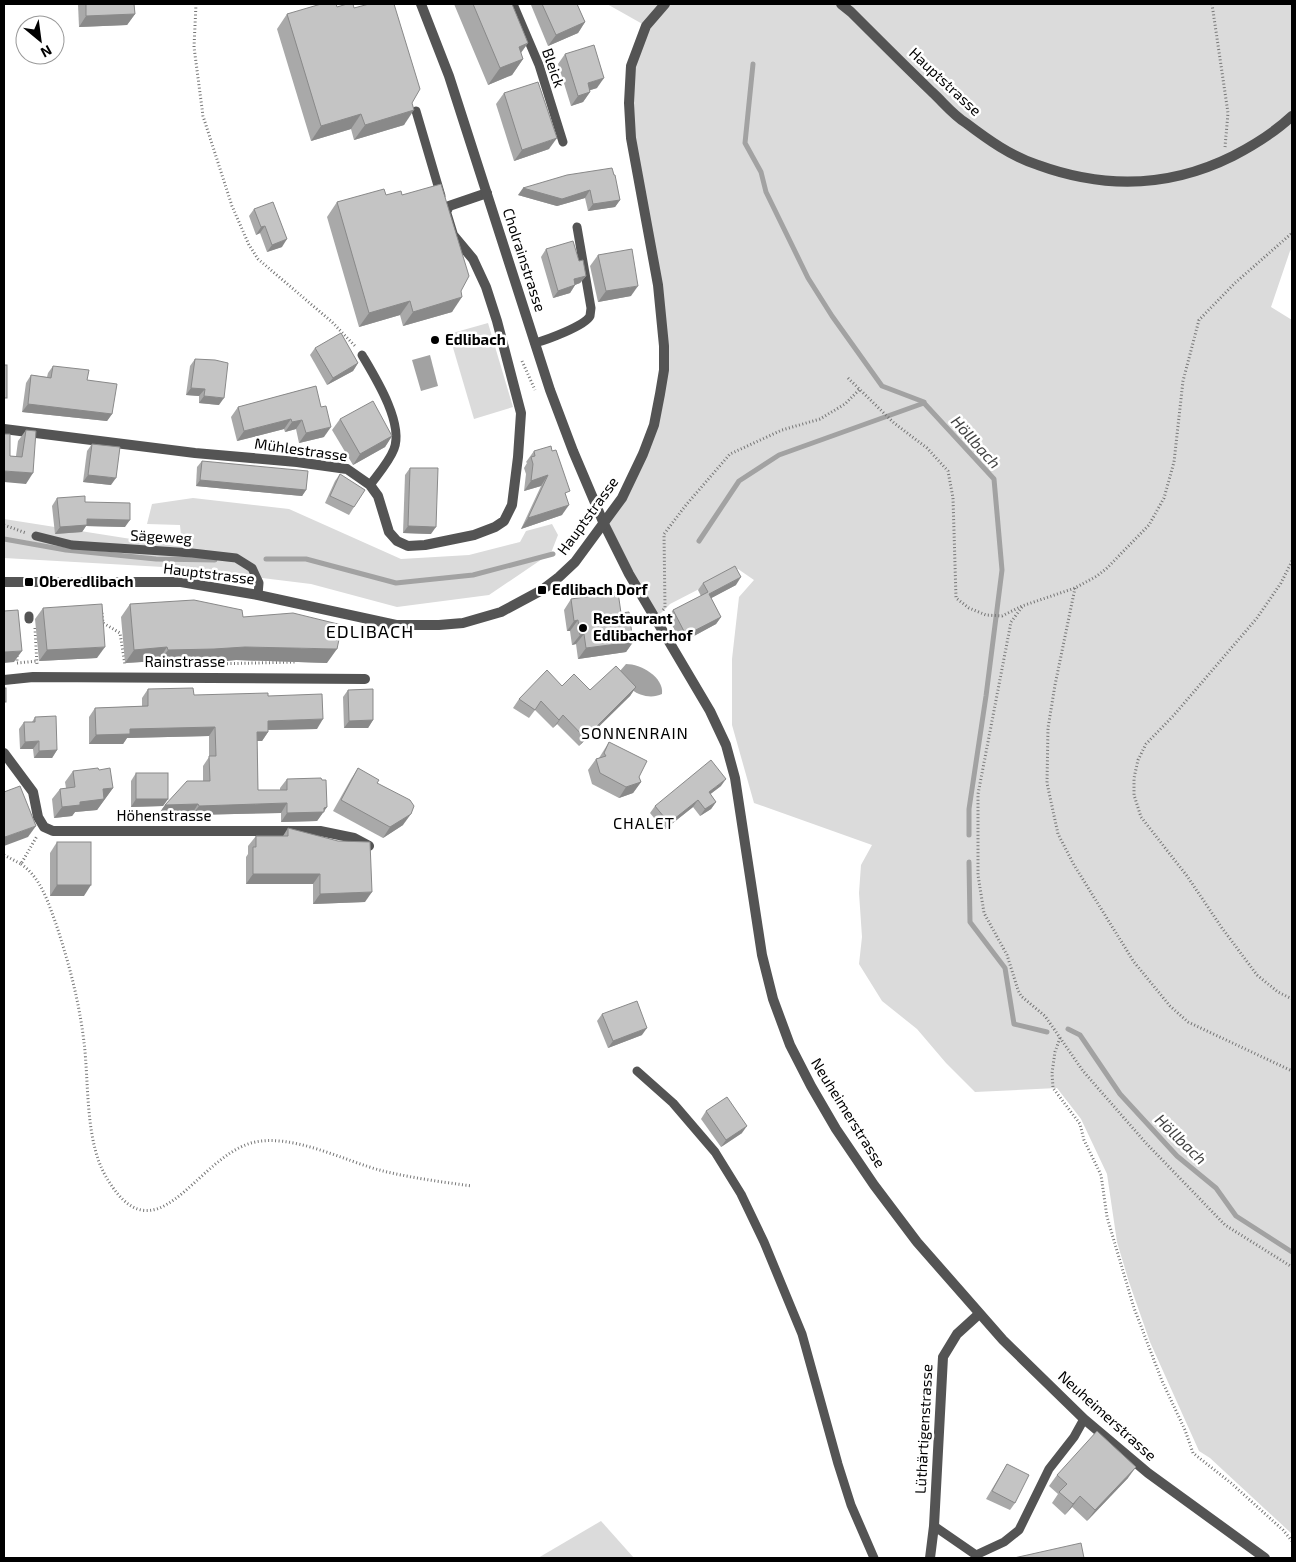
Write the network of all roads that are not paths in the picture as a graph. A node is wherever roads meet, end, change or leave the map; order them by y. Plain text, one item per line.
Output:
1 (421, 4) edge
2 (513, 4) edge
3 (665, 4) edge
4 (841, 4) edge
5 (416, 111) edge
6 (1292, 116) edge
7 (563, 142) dead end
8 (487, 193) junction
9 (449, 206) junction
10 (577, 227) dead end
11 (535, 343) junction
12 (362, 355) road end
13 (4, 429) edge
14 (370, 485) junction
15 (604, 524) junction
16 (36, 536) road end
17 (4, 582) edge
18 (258, 595) junction
19 (366, 679) dead end
20 (4, 680) edge
21 (4, 753) edge
22 (369, 846) edge
23 (637, 1071) dead end
24 (979, 1314) junction
25 (1084, 1419) junction
26 (934, 1526) junction
27 (976, 1556) edge
28 (874, 1558) edge
29 (930, 1558) edge
30 (1265, 1558) edge

1 - 8 street, Cholrainstrasse
2 - 7 lane, Bleick
3 - 15 street, Hauptstrasse
4 - 6 street, Hauptstrasse
5 - 9 lane
8 - 9 street
8 - 11 street, Cholrainstrasse
9 - 14 street, Mühlestrasse
10 - 11 lane
11 - 15 street, Cholrainstrasse
12 - 14 lane
13 - 14 street, Mühlestrasse
15 - 18 street, Hauptstrasse
15 - 24 street, Neuheimerstrasse
16 - 18 lane, Sägeweg
17 - 18 street, Hauptstrasse
19 - 20 street, Rainstrasse
21 - 22 street, Höhenstrasse
23 - 28 lane
24 - 25 street, Neuheimerstrasse
24 - 26 street, Lüthärtigenstrasse
25 - 27 lane
25 - 30 street, Neuheimerstrasse
26 - 27 lane
26 - 29 street, Lüthärtigenstrasse

